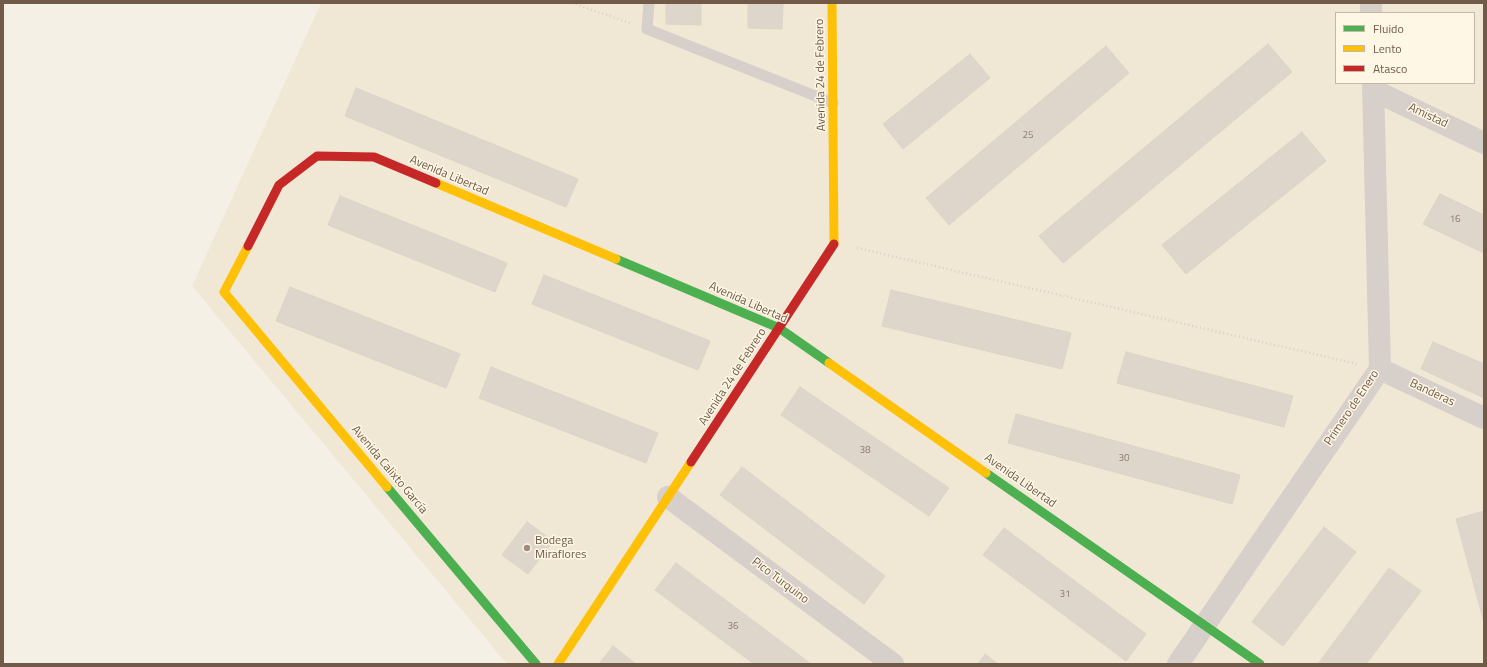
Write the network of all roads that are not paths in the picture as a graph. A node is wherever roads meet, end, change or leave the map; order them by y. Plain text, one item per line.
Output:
1 (649, 3) edge
2 (832, 3) edge
3 (1373, 87) edge
4 (833, 102) junction
5 (1484, 142) edge
6 (224, 292) joint
7 (779, 328) junction
8 (1380, 369) junction
9 (1484, 418) edge
10 (668, 497) junction
11 (1204, 625) junction
12 (536, 664) edge
13 (558, 664) edge
14 (893, 664) edge
15 (1178, 664) edge
16 (1260, 664) edge

1 - 4 lane
2 - 4 street, Avenida 24 de Febrero
3 - 5 street, Amistad
3 - 8 street, Primero de Enero
4 - 7 street, Avenida 24 de Febrero
6 - 7 street, Avenida Libertad
6 - 12 street, Avenida Calixto García
7 - 10 street, Avenida 24 de Febrero
7 - 11 street, Avenida Libertad
8 - 9 street, Banderas
8 - 11 street, Primero de Enero
10 - 13 street, Avenida 24 de Febrero
10 - 14 street, Pico Turquino
11 - 15 street, Primero de Enero
11 - 16 street, Avenida Libertad

